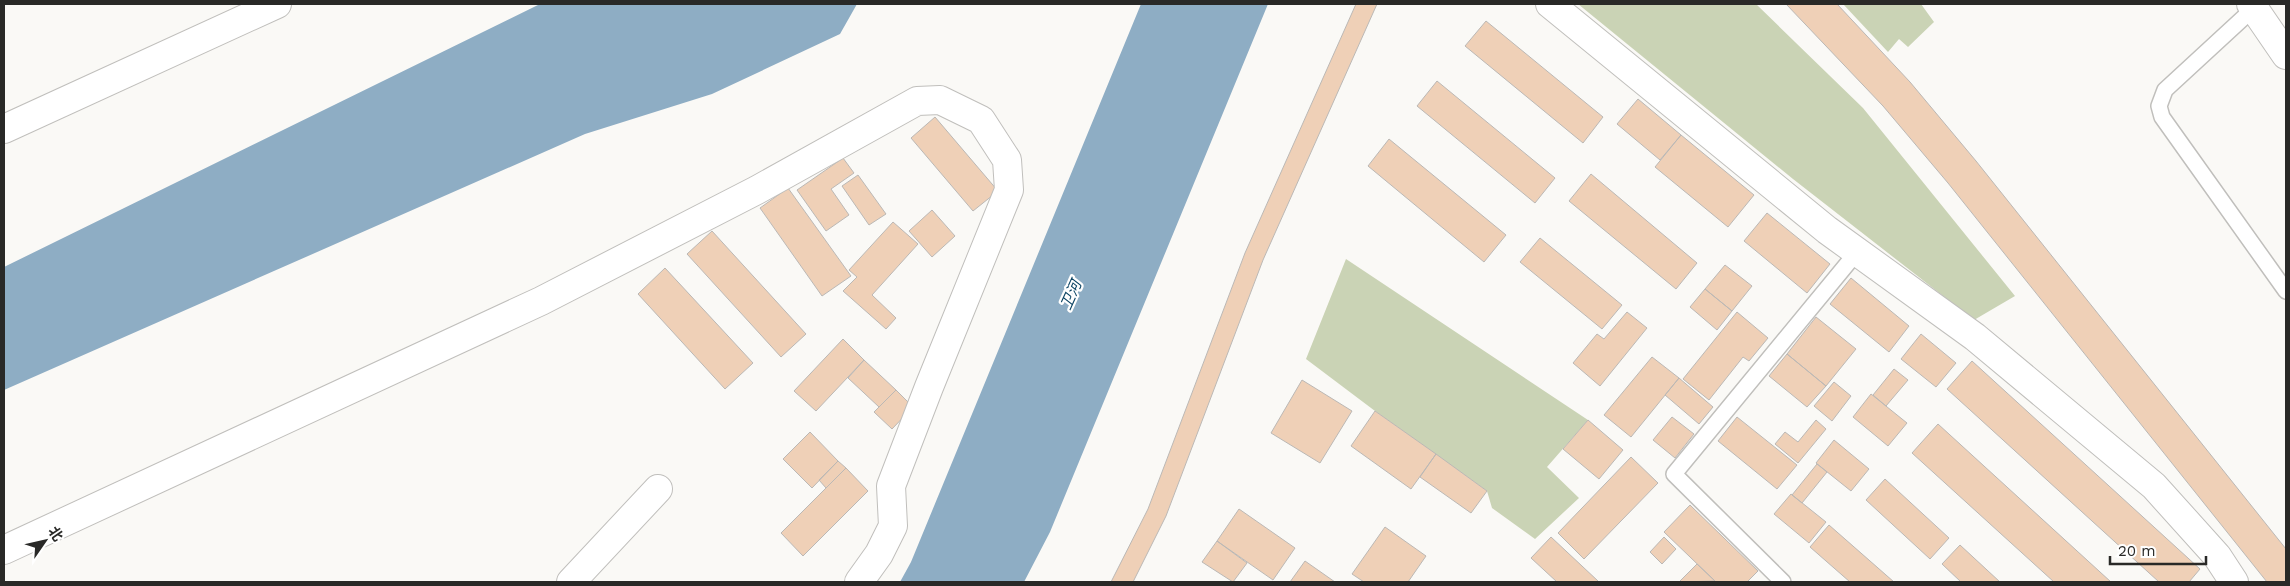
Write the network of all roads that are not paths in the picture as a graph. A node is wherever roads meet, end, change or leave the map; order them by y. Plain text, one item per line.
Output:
1 (277, 4) edge
2 (1550, 4) edge
3 (2253, 6) edge
4 (2286, 55) edge
5 (4, 129) edge
6 (1857, 252) junction
7 (2286, 291) edge
8 (658, 489) dead end
9 (4, 550) edge
10 (2228, 580) edge
11 (571, 582) edge
12 (859, 582) edge
13 (1783, 582) edge

1 - 5 street
2 - 6 street
3 - 4 street
3 - 7 lane
6 - 10 street
6 - 13 lane
8 - 11 street
9 - 12 street

